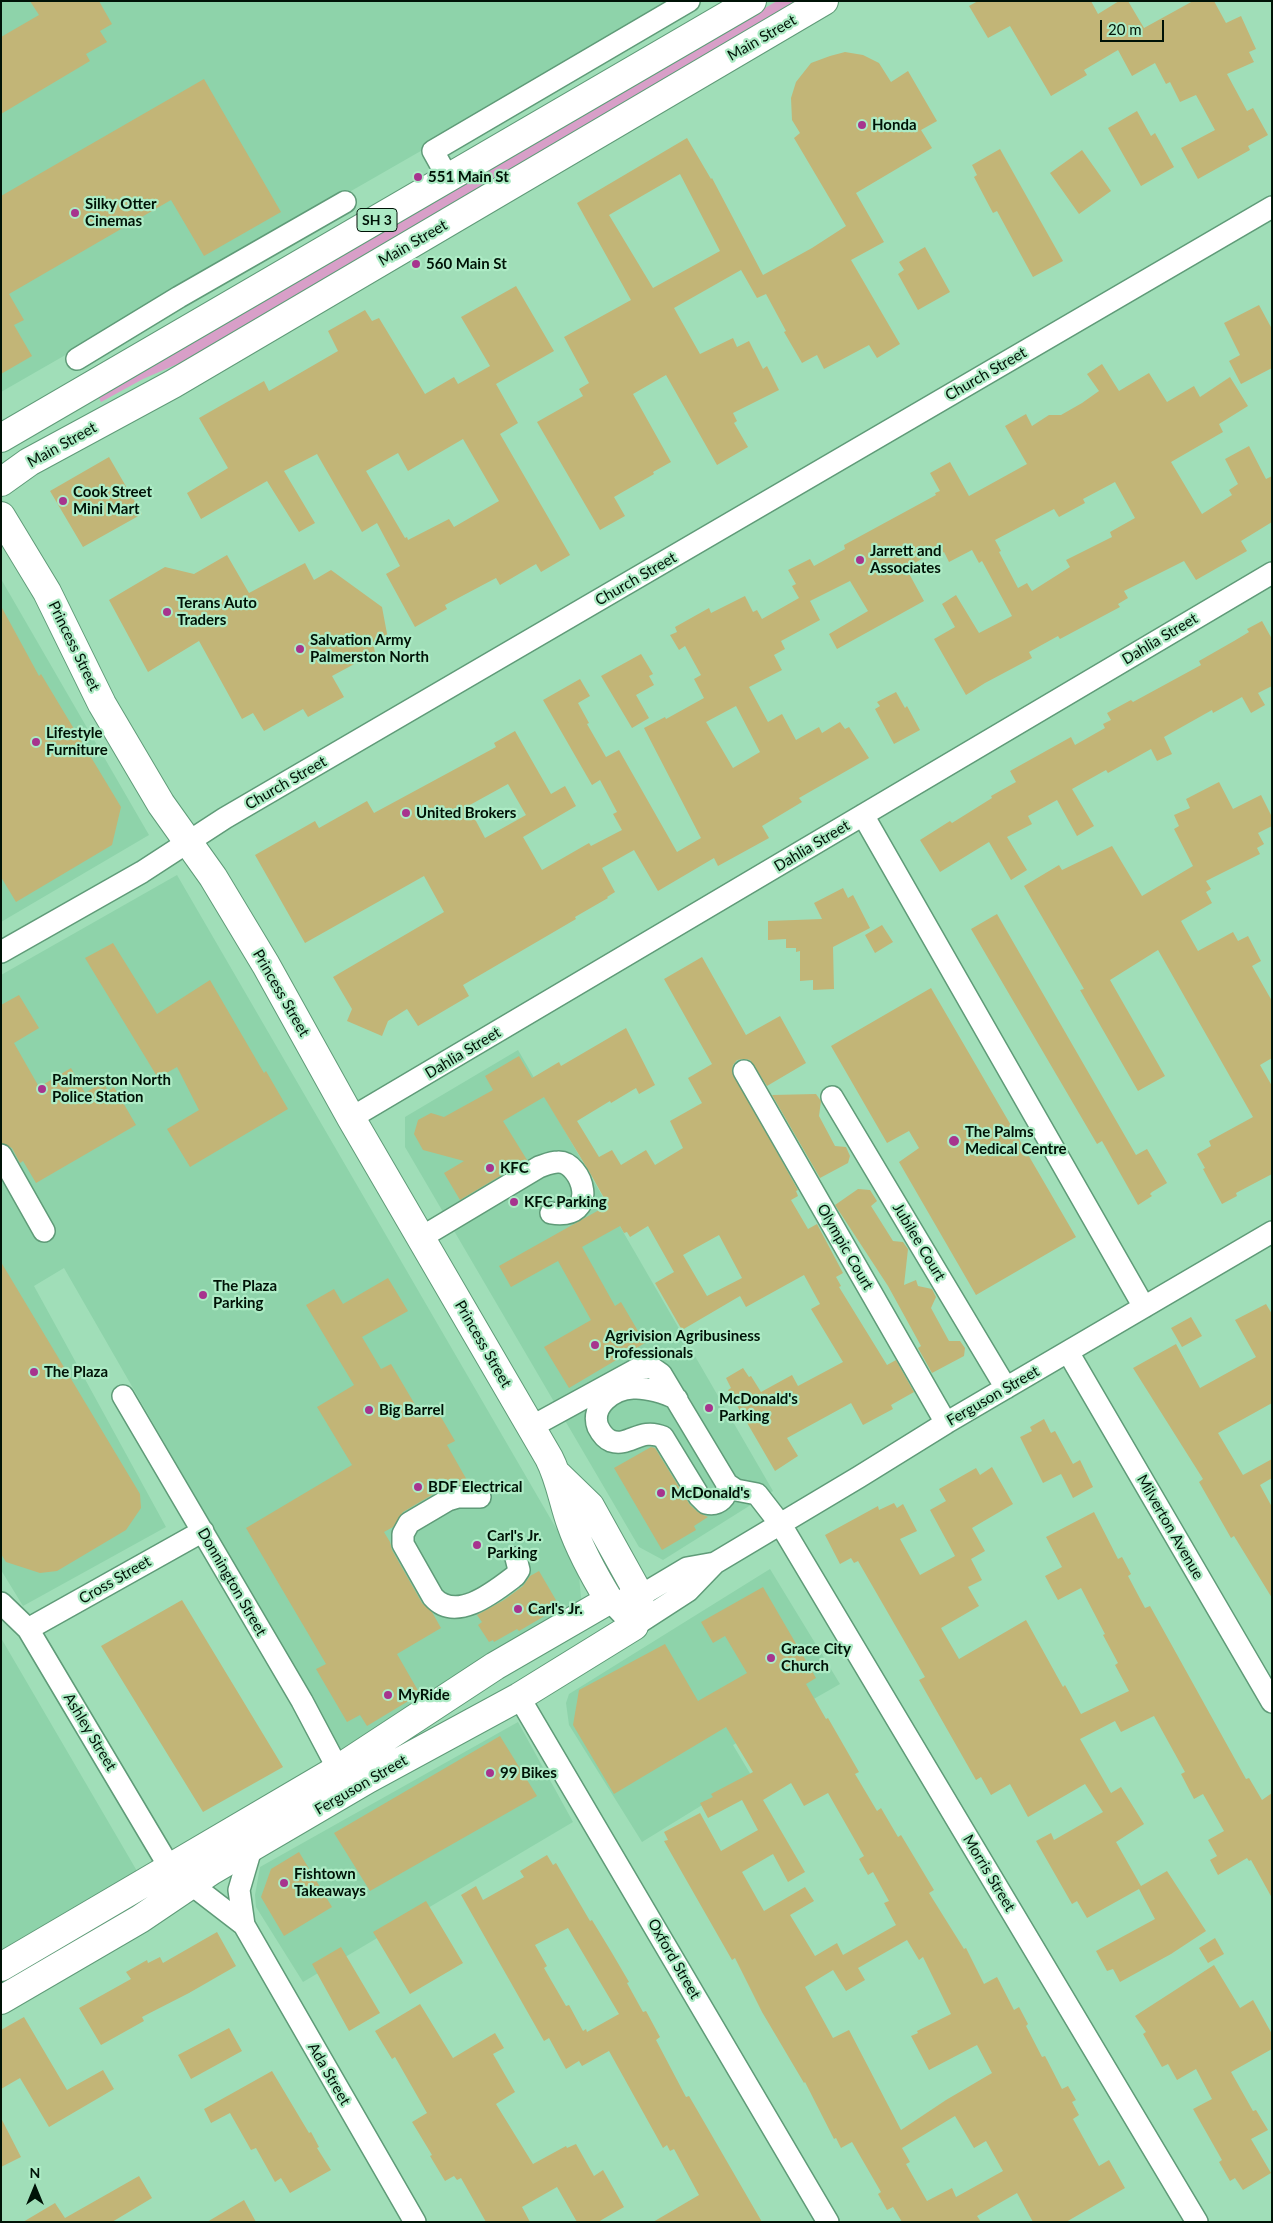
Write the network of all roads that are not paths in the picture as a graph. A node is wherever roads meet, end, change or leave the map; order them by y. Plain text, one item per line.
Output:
1 (690, 1) edge
2 (752, 1) edge
3 (824, 1) edge
4 (631, 35) junction
5 (646, 63) junction
6 (448, 178) junction
7 (345, 202) dead end
8 (1272, 207) edge
9 (267, 247) junction
10 (283, 275) junction
11 (180, 297) junction
12 (195, 325) junction
13 (77, 359) dead end
14 (1, 438) edge
15 (1, 482) edge
16 (1, 516) edge
17 (1272, 574) edge
18 (863, 816) junction
19 (188, 842) junction
20 (1, 952) edge
21 (744, 1071) dead end
22 (832, 1097) dead end
23 (351, 1118) junction
24 (1, 1155) edge
25 (551, 1213) dead end
26 (44, 1232) dead end
27 (1272, 1232) edge
28 (422, 1237) junction
29 (1144, 1307) junction
30 (1068, 1352) junction
31 (1006, 1388) junction
32 (123, 1396) dead end
33 (678, 1399) junction
34 (946, 1423) junction
35 (531, 1427) junction
36 (557, 1474) junction
37 (727, 1488) junction
38 (480, 1497) dead end
39 (781, 1524) junction
40 (202, 1531) junction
41 (516, 1558) dead end
42 (715, 1563) junction
43 (640, 1596) junction
44 (610, 1600) junction
45 (1, 1603) edge
46 (634, 1626) junction
47 (28, 1629) junction
48 (520, 1697) junction
49 (1272, 1702) edge
50 (338, 1769) junction
51 (251, 1849) junction
52 (181, 1875) junction
53 (244, 1925) junction
54 (1, 1967) edge
55 (1, 2000) edge
56 (415, 2222) edge
57 (828, 2222) edge
58 (1197, 2222) edge

1 - 4 street
2 - 5 main road, SH 3
3 - 15 main road, Main Street / SH 3
4 - 5 street
4 - 6 street
5 - 6 main road, SH 3
6 - 10 main road, SH 3
7 - 9 street
8 - 19 street, Church Street
9 - 10 street
9 - 11 street
10 - 12 main road, SH 3
11 - 12 street
11 - 13 street
12 - 14 main road, SH 3
16 - 19 main road, Princess Street
17 - 18 street, Dahlia Street
18 - 23 street, Dahlia Street
18 - 29 street
19 - 20 street, Church Street
19 - 23 main road, Princess Street
21 - 34 street, Olympic Court
22 - 31 street, Jubilee Court
23 - 28 main road, Princess Street
24 - 26 street
25 - 28 street
27 - 29 street, Ferguson Street
28 - 35 main road, Princess Street
29 - 30 street, Ferguson Street
30 - 31 street, Ferguson Street
30 - 49 street, Milverton Avenue
31 - 34 street, Ferguson Street
32 - 40 street, Donnington Street
33 - 35 street
33 - 37 street
33 - 37 street
34 - 39 street, Ferguson Street
35 - 36 main road, Princess Street
36 - 43 main road, Princess Street
36 - 44 main road, Princess Street
37 - 39 street, Morris Street
38 - 41 street
39 - 42 street, Ferguson Street
39 - 58 street, Morris Street
40 - 47 street, Cross Street
40 - 50 street, Donnington Street
42 - 43 street, Ferguson Street
42 - 46 street, Ferguson Street
43 - 44 street, Ferguson Street
43 - 46 main road
44 - 46 street, Princess Street
44 - 50 main road, Ferguson Street
45 - 47 street, Ashley Street
46 - 48 main road, Ferguson Street
47 - 52 street, Ashley Street
48 - 51 main road, Ferguson Street
48 - 57 street, Oxford Street
50 - 52 main road, Ferguson Street
51 - 52 main road, Ferguson Street
51 - 53 street, Ada Street
52 - 53 street, Ada Street
52 - 54 main road, Ferguson Street
52 - 55 main road, Ferguson Street
53 - 56 street, Ada Street

